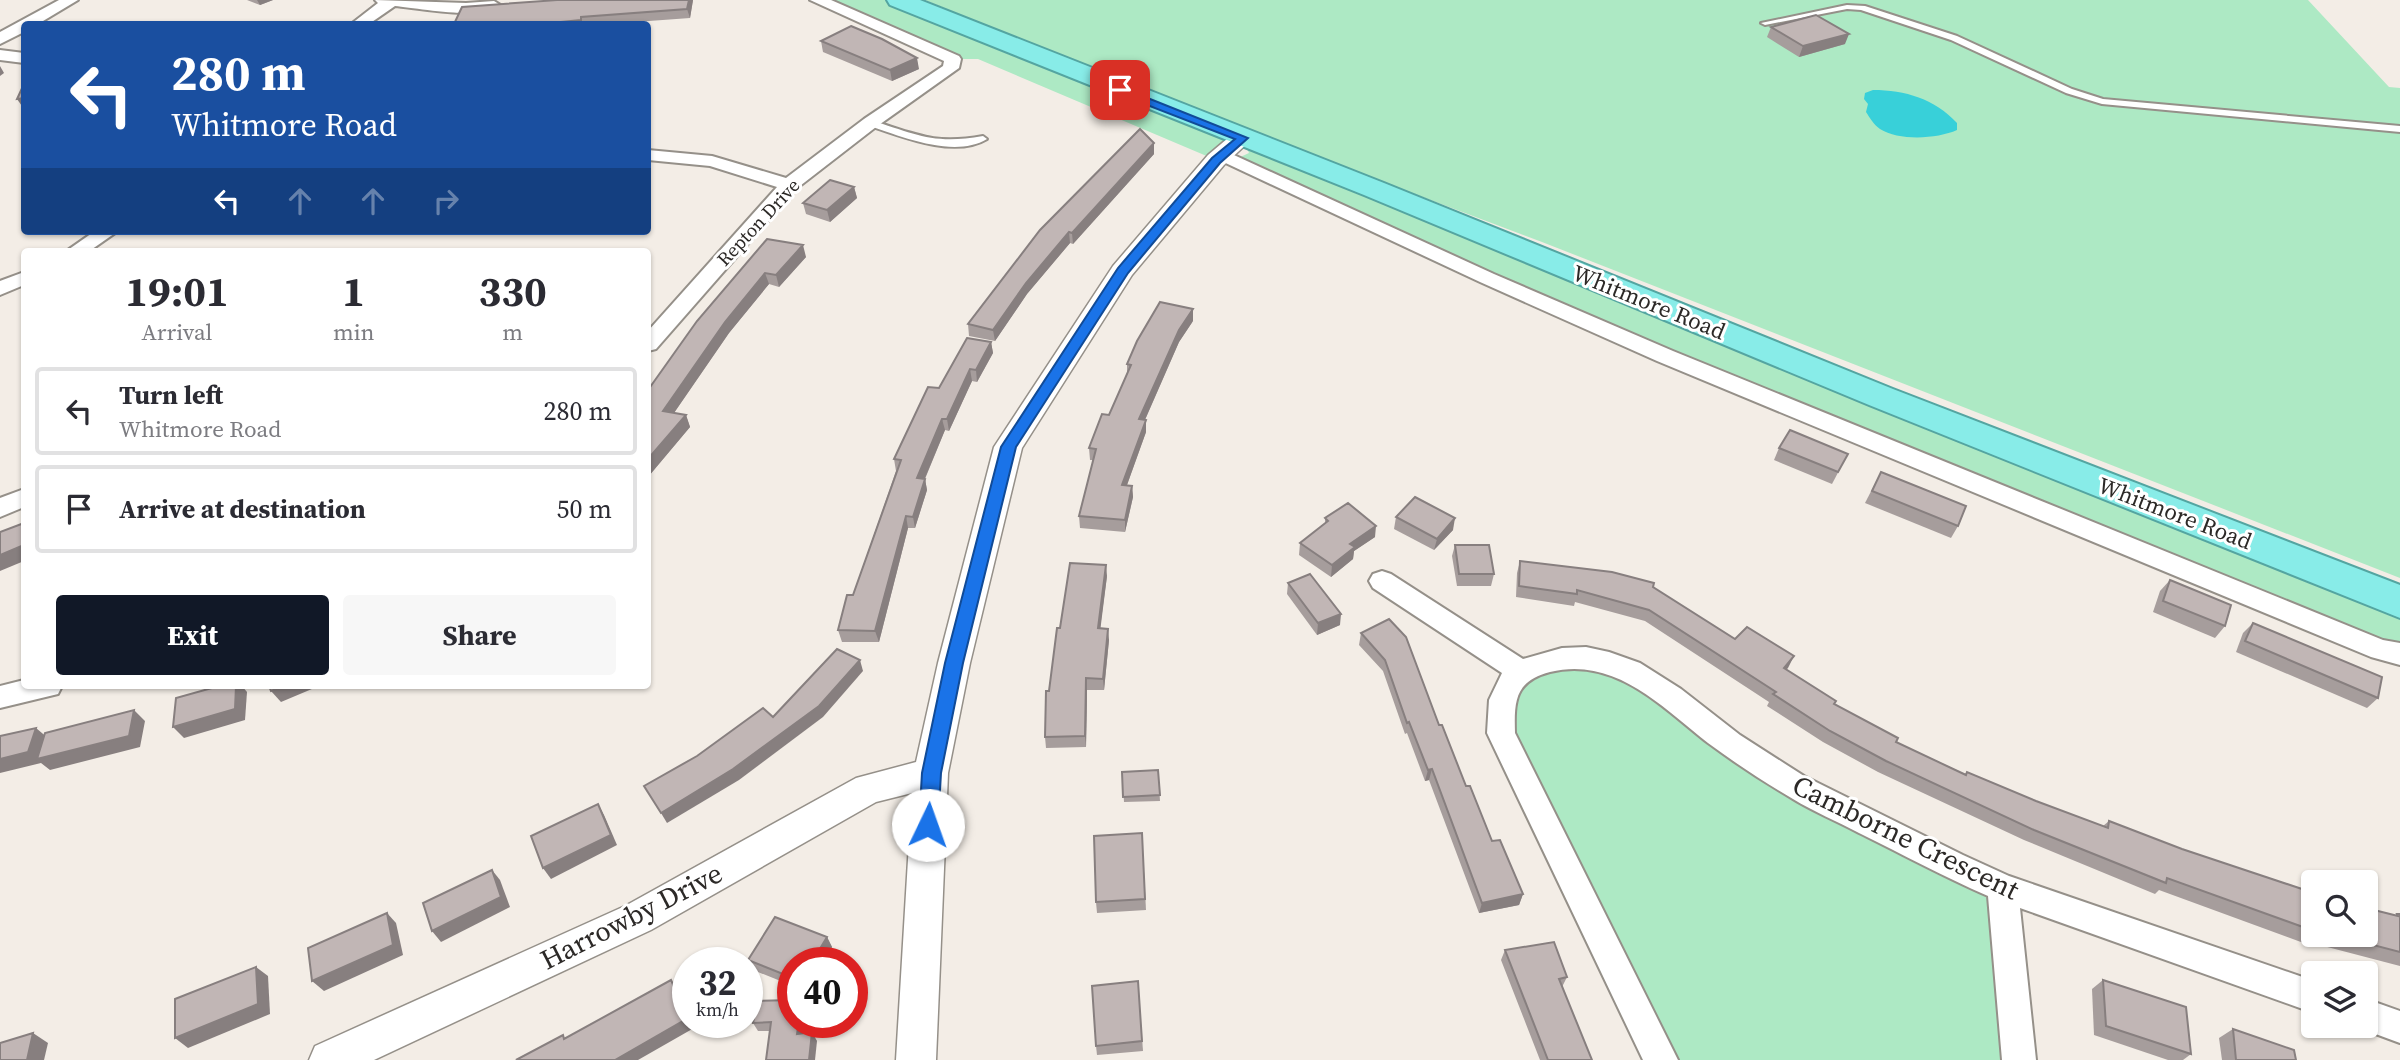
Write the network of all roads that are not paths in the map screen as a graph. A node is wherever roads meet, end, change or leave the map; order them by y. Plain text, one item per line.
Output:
1 (70, 0) edge
2 (818, 0) edge
3 (899, 0) edge
4 (387, 1) edge
5 (504, 5) edge
6 (31, 21) edge
7 (363, 21) edge
8 (1765, 23) dead end
9 (21, 27) edge
10 (0, 38) edge
11 (0, 55) edge
12 (21, 58) edge
13 (870, 123) junction
14 (2400, 129) edge
15 (983, 139) dead end
16 (1233, 146) junction
17 (651, 155) edge
18 (789, 185) junction
19 (102, 235) edge
20 (81, 248) edge
21 (21, 279) edge
22 (0, 289) edge
23 (651, 341) edge
24 (21, 499) edge
25 (0, 508) edge
26 (1382, 581) dead end
27 (2400, 602) edge
28 (2400, 654) edge
29 (1521, 671) junction
30 (35, 689) edge
31 (0, 697) edge
32 (931, 773) junction
33 (2003, 888) junction
34 (2301, 992) edge
35 (2378, 1019) edge
36 (2400, 1027) edge
37 (329, 1060) edge
38 (916, 1060) edge
39 (1661, 1060) edge
40 (2019, 1060) edge

1 - 6 street
2 - 13 street, Repton Drive
3 - 16 highway, Whitmore Road
4 - 5 street
4 - 7 street
8 - 14 lane
9 - 10 street
11 - 12 street
13 - 15 lane
13 - 18 street, Repton Drive
16 - 27 highway, Whitmore Road
16 - 28 street, Whitmore Road
16 - 32 street
17 - 18 street
18 - 23 street, Repton Drive
19 - 20 street
21 - 22 street
24 - 25 street
26 - 29 street
29 - 33 street, Camborne Crescent
29 - 39 street
30 - 31 street
32 - 37 street, Harrowby Drive
32 - 38 street
33 - 34 street, Camborne Crescent
33 - 40 street
35 - 36 street

